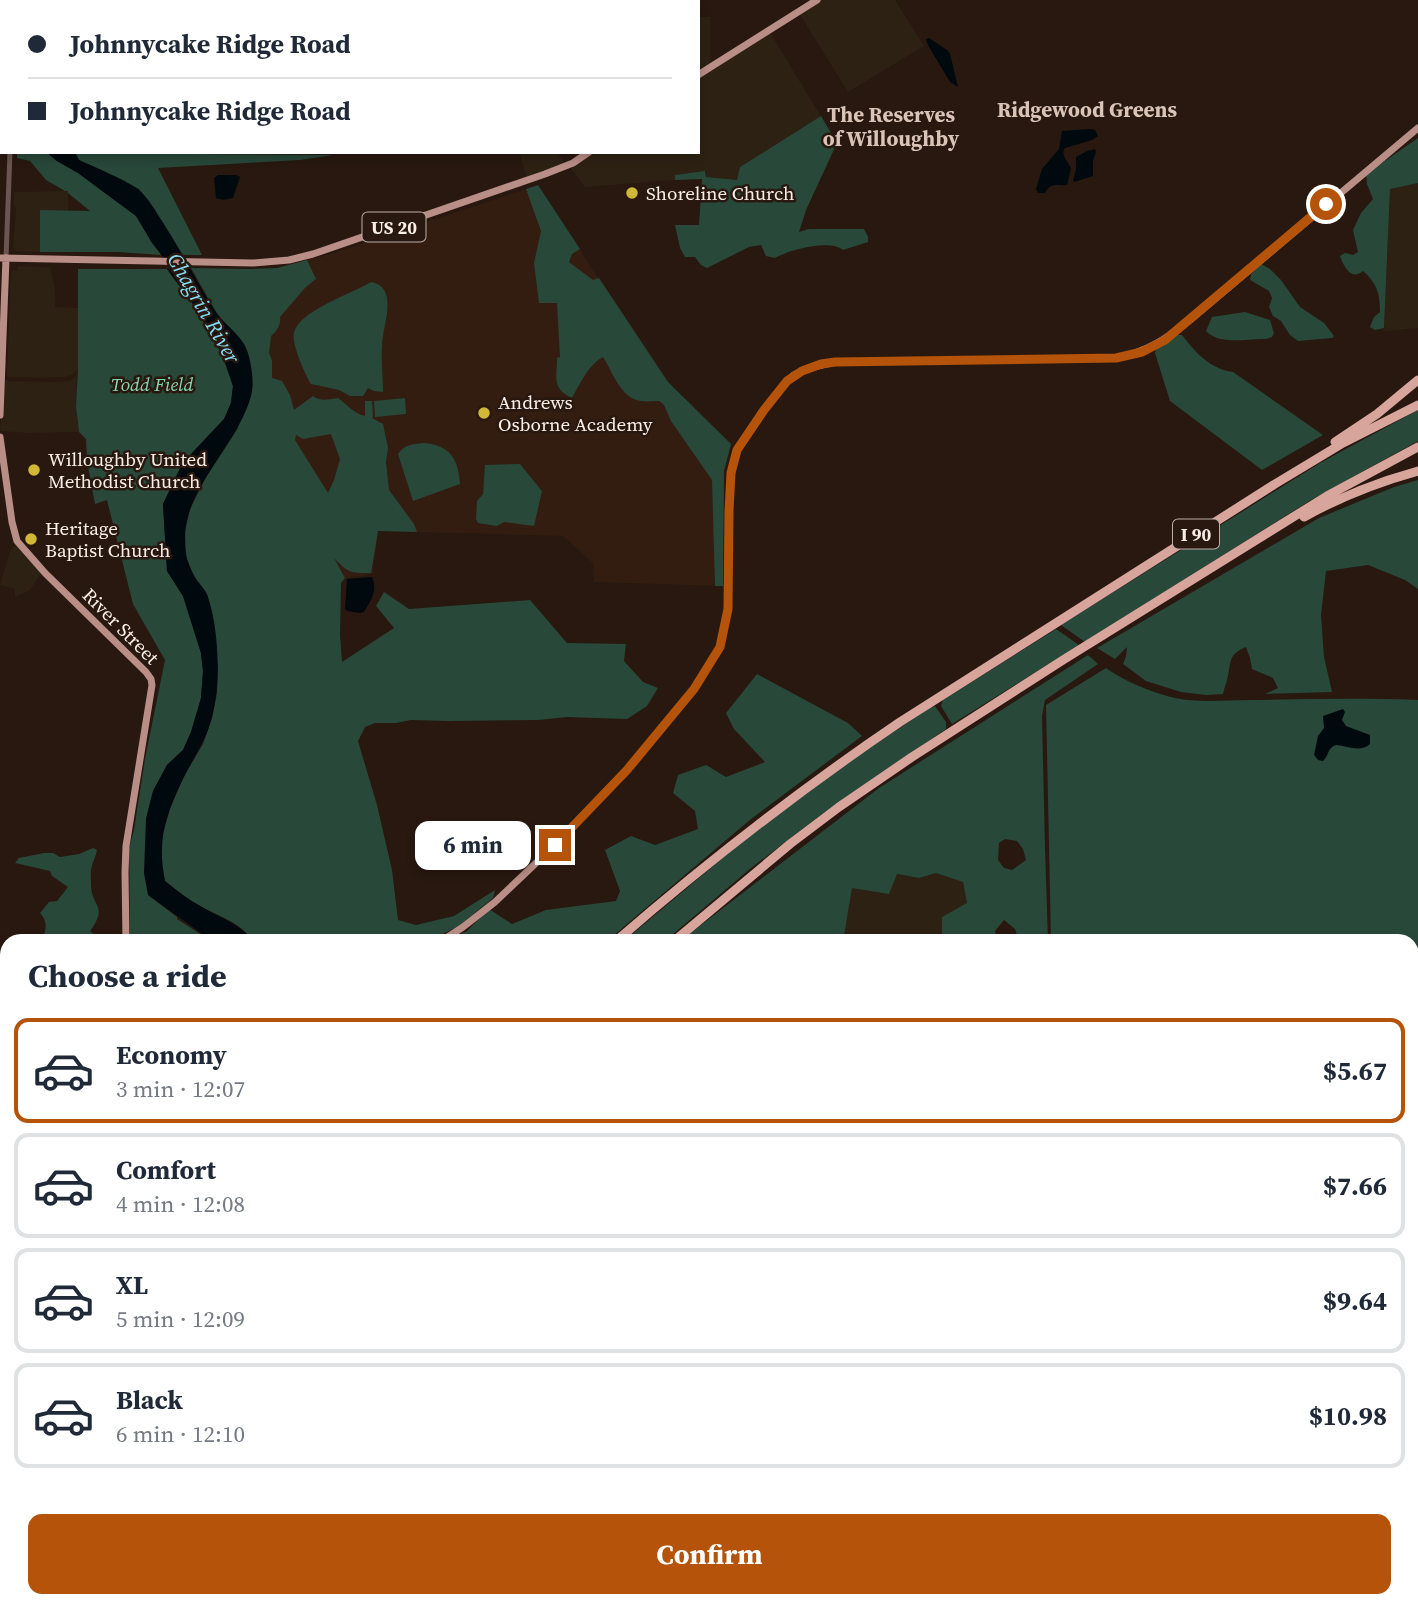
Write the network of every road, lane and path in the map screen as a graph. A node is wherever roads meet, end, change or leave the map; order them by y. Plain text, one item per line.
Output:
1 (817, 0) edge
2 (700, 74) edge
3 (1418, 128) edge
4 (10, 154) edge
5 (586, 154) edge
6 (3, 258) edge
7 (1418, 380) edge
8 (1418, 405) edge
9 (0, 415) edge
10 (0, 437) edge
11 (1, 446) edge
12 (1418, 447) edge
13 (1418, 471) edge
14 (1232, 511) junction
15 (1220, 563) junction
16 (127, 934) edge
17 (452, 934) edge
18 (625, 934) edge
19 (683, 934) edge

1 - 2 main road
3 - 17 main road
4 - 6 street
5 - 6 main road, US 20
6 - 9 main road
7 - 14 highway
8 - 14 highway, I 90
10 - 11 main road, River Street
11 - 16 main road, River Street
12 - 15 highway, I 90
13 - 15 highway
14 - 18 highway, I 90
15 - 19 highway, I 90

